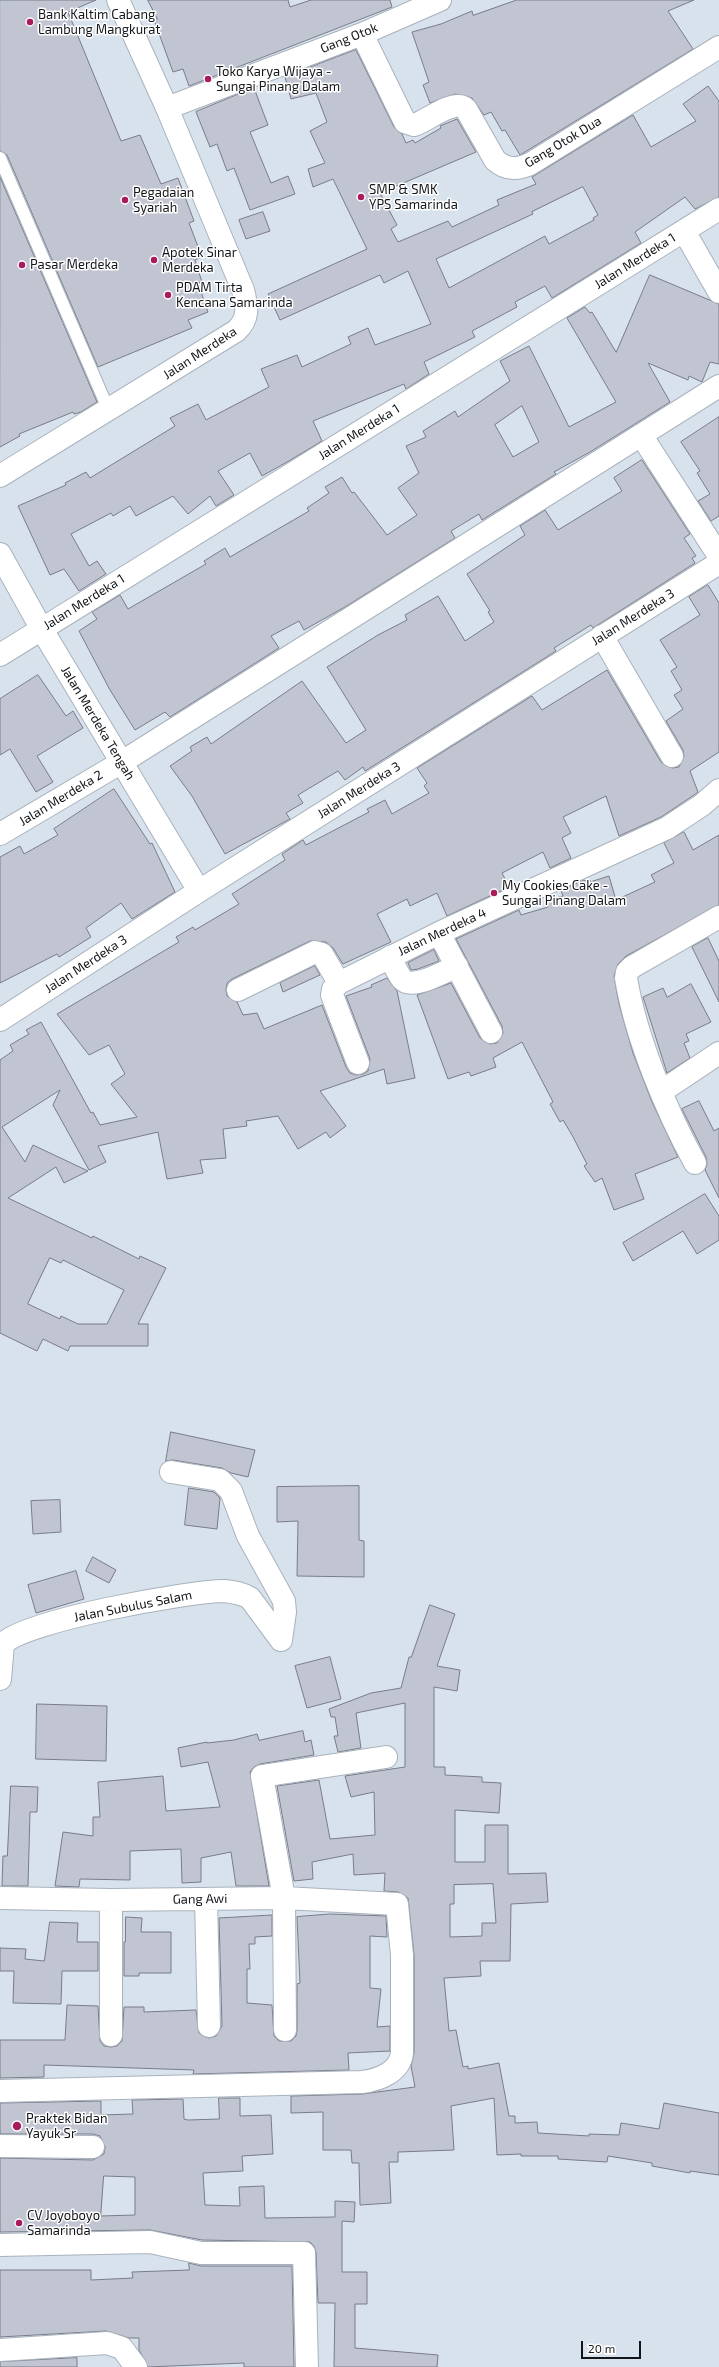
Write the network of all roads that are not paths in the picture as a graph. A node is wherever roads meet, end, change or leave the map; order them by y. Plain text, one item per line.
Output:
1 (118, 0) edge
2 (440, 0) edge
3 (362, 34) junction
4 (719, 47) edge
5 (167, 108) junction
6 (0, 158) edge
7 (719, 209) edge
8 (684, 231) junction
9 (719, 292) edge
10 (719, 386) edge
11 (109, 410) junction
12 (641, 435) junction
13 (0, 476) edge
14 (0, 554) edge
15 (719, 556) edge
16 (719, 563) edge
17 (41, 628) junction
18 (602, 636) junction
19 (0, 655) edge
20 (672, 756) dead end
21 (122, 762) junction
22 (719, 790) edge
23 (0, 834) edge
24 (199, 891) junction
25 (719, 917) edge
26 (440, 933) junction
27 (390, 957) junction
28 (456, 966) junction
29 (339, 982) junction
30 (238, 990) dead end
31 (0, 1020) edge
32 (491, 1032) dead end
33 (719, 1053) edge
34 (358, 1063) dead end
35 (662, 1092) junction
36 (695, 1163) dead end
37 (171, 1472) dead end
38 (0, 1680) edge
39 (386, 1756) dead end
40 (0, 1898) edge
41 (284, 1898) junction
42 (206, 1899) junction
43 (111, 1900) junction
44 (209, 2026) dead end
45 (285, 2030) dead end
46 (111, 2035) dead end
47 (0, 2091) edge
48 (0, 2146) edge
49 (93, 2148) dead end
50 (0, 2245) edge
51 (0, 2350) edge
52 (136, 2367) edge
53 (307, 2367) edge

1 - 5 street, Jalan Merdeka
2 - 3 street, Gang Otok
3 - 4 street, Gang Otok Dua
3 - 5 street, Gang Otok
5 - 11 street, Jalan Merdeka
6 - 11 lane
7 - 8 street, Jalan Merdeka 1
8 - 9 street
8 - 17 street, Jalan Merdeka 1
10 - 12 street, Jalan Merdeka 2
11 - 13 street, Jalan Merdeka
12 - 15 street
12 - 21 street, Jalan Merdeka 2
14 - 17 street, Jalan Merdeka Tengah
16 - 18 street, Jalan Merdeka 3
17 - 19 street, Jalan Merdeka 1
17 - 21 street, Jalan Merdeka Tengah
18 - 20 street
18 - 24 street, Jalan Merdeka 3
21 - 23 street, Jalan Merdeka 2
21 - 24 street, Jalan Merdeka Tengah
22 - 26 street, Jalan Merdeka 4
24 - 31 street, Jalan Merdeka 3
25 - 35 street
26 - 27 street, Jalan Merdeka 4
26 - 28 street
27 - 28 street
27 - 29 street, Jalan Merdeka 4
28 - 32 street
29 - 30 street
29 - 34 street
33 - 35 street
35 - 36 street
37 - 38 street, Jalan Subulus Salam
39 - 41 street
40 - 43 street, Gang Awi
41 - 42 street, Gang Awi
41 - 45 street
41 - 47 street, Gang Awi
42 - 43 street, Gang Awi
42 - 44 street
43 - 46 street
48 - 49 street
50 - 53 street
51 - 52 street

